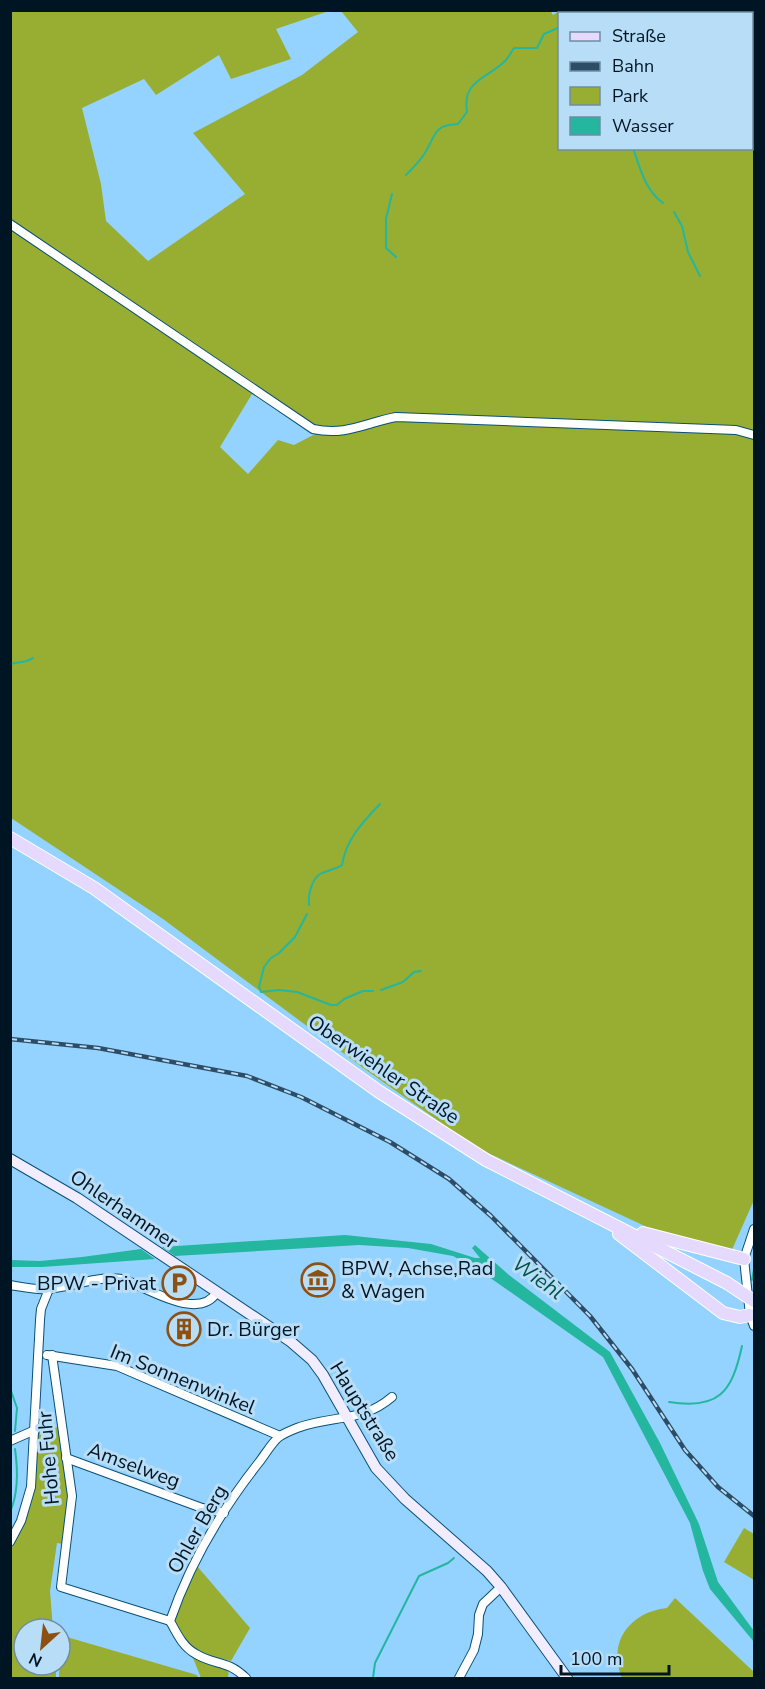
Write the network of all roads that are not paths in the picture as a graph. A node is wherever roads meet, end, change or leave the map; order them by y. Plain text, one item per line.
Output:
1 (10, 224) edge
2 (754, 435) edge
3 (10, 838) edge
4 (10, 1159) edge
5 (570, 1203) junction
6 (624, 1229) junction
7 (754, 1229) edge
8 (744, 1260) junction
9 (10, 1286) edge
10 (49, 1289) junction
11 (217, 1292) junction
12 (754, 1301) edge
13 (752, 1321) edge
14 (37, 1354) junction
15 (52, 1355) junction
16 (392, 1397) dead end
17 (348, 1418) junction
18 (35, 1430) junction
19 (280, 1436) junction
20 (10, 1441) edge
21 (66, 1458) junction
22 (224, 1513) junction
23 (10, 1542) edge
24 (501, 1587) junction
25 (170, 1621) junction
26 (246, 1678) edge
27 (459, 1678) edge
28 (567, 1678) edge

1 - 2 street
3 - 5 main road, Oberwiehler Straße
4 - 11 street, Ohlerhammer
5 - 6 main road, Oberwiehler Straße
5 - 13 main road
6 - 8 main road
6 - 12 main road, Oberwiehler Straße, bridge
7 - 8 street
8 - 13 street
9 - 10 street
10 - 11 street
10 - 14 street
11 - 17 street, Hauptstraße
14 - 15 street, Im Sonnenwinkel
14 - 18 street
15 - 19 street, Im Sonnenwinkel
15 - 21 street, Hohe Fuhr
16 - 17 street
17 - 19 street
17 - 24 street, Hauptstraße
18 - 20 street
18 - 23 street
19 - 22 street, Ohler Berg
21 - 22 street, Amselweg
21 - 25 street, Hohe Fuhr
22 - 25 street, Ohler Berg
24 - 27 street
24 - 28 street, Hauptstraße
25 - 26 street

